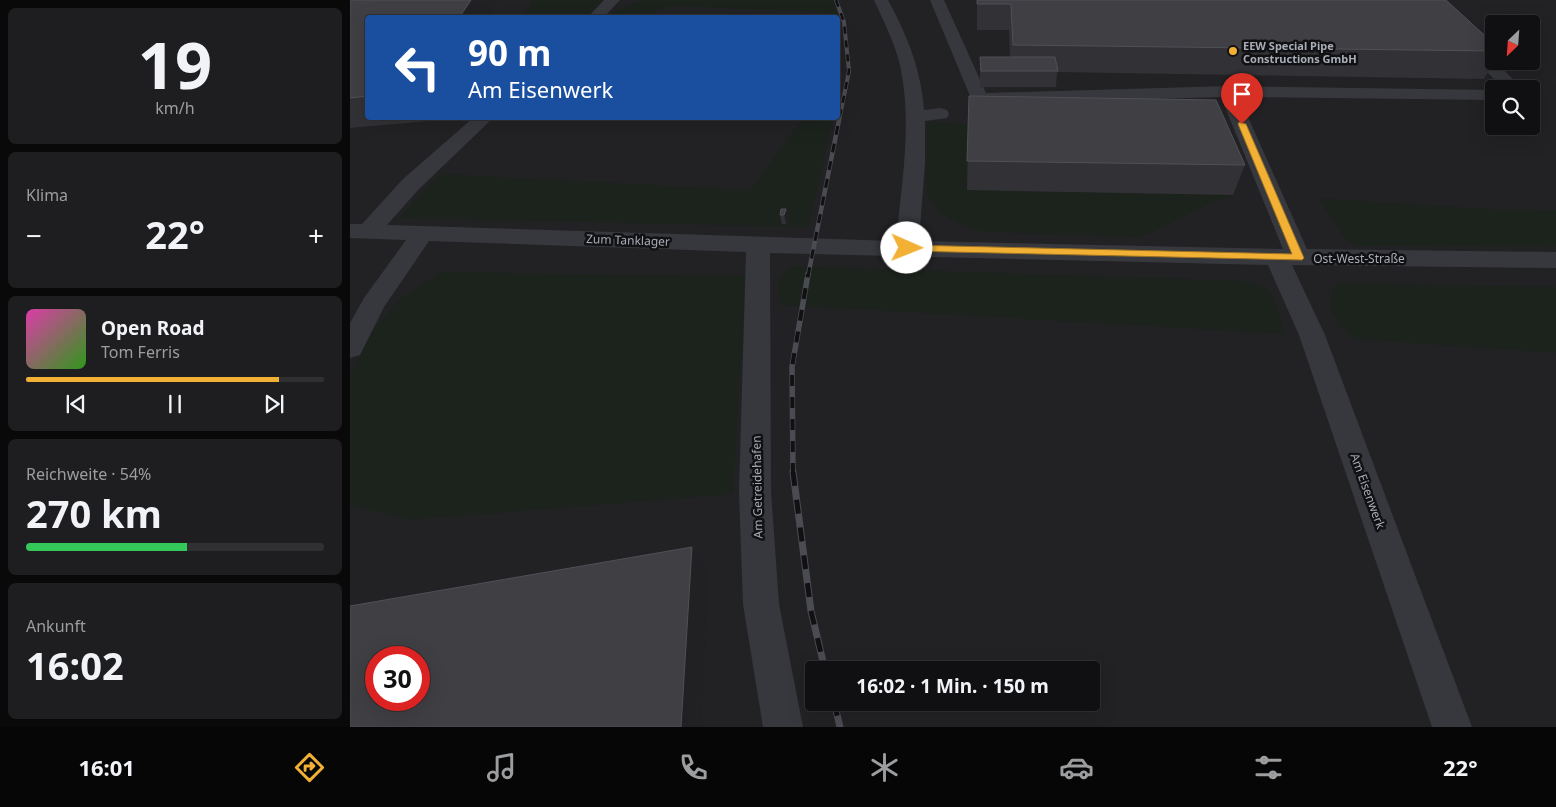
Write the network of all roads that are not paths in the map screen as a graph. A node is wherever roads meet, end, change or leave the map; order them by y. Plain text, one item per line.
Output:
1 (613, 0) edge
2 (882, 0) edge
3 (937, 0) edge
4 (1423, 0) edge
5 (597, 15) edge
6 (1505, 80) edge
7 (1228, 91) junction
8 (1485, 94) edge
9 (940, 114) dead end
10 (914, 116) junction
11 (482, 120) edge
12 (359, 232) edge
13 (422, 234) junction
14 (758, 244) junction
15 (907, 248) junction
16 (1288, 258) junction
17 (1556, 260) edge
18 (350, 348) edge
19 (783, 727) edge
20 (1452, 727) edge

1 - 5 street
2 - 10 street
3 - 7 street
4 - 6 street
7 - 8 street
7 - 16 street, Am Eisenwerk
9 - 10 street
10 - 15 street
11 - 12 street
12 - 13 street, Zum Tanklager
13 - 14 street, Zum Tanklager
13 - 18 street
14 - 15 street, Zum Tanklager
14 - 19 street, Am Getreidehafen
15 - 16 street, Ost-West-Straße
16 - 17 street, Ost-West-Straße
16 - 20 street, Am Eisenwerk

